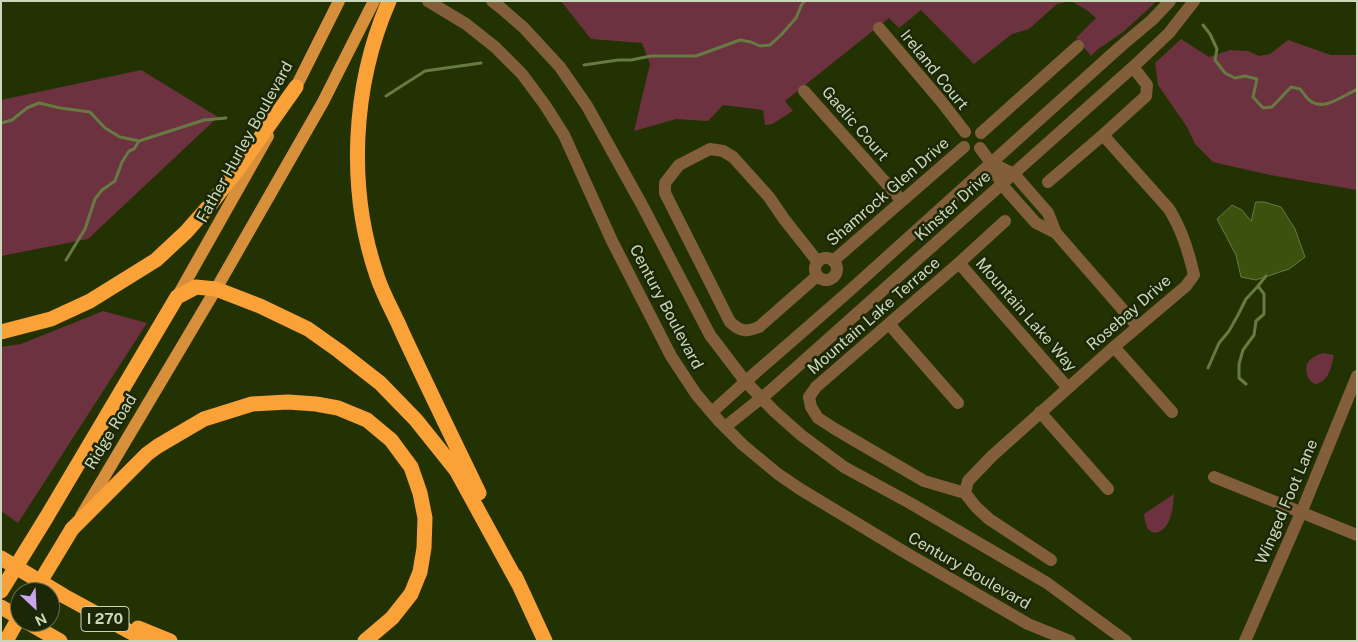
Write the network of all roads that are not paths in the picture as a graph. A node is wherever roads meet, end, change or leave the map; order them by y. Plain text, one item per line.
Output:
1 (339, 1) edge
2 (428, 1) edge
3 (492, 1) edge
4 (1170, 1) edge
5 (1194, 1) edge
6 (380, 5) edge
7 (878, 28) dead end
8 (1078, 46) dead end
9 (1133, 67) junction
10 (296, 88) junction
11 (804, 91) dead end
12 (965, 132) junction
13 (981, 133) junction
14 (1103, 136) junction
15 (964, 148) junction
16 (980, 148) junction
17 (991, 163) junction
18 (1014, 174) junction
19 (1048, 182) dead end
20 (1002, 185) junction
21 (902, 201) junction
22 (1006, 221) dead end
23 (1056, 233) junction
24 (833, 261) junction
25 (818, 262) junction
26 (959, 263) junction
27 (817, 276) junction
28 (833, 277) junction
29 (216, 289) junction
30 (847, 293) junction
31 (176, 297) junction
32 (889, 324) junction
33 (1138, 326) junction
34 (1, 332) edge
35 (1114, 347) junction
36 (1357, 376) edge
37 (745, 381) junction
38 (1068, 388) junction
39 (761, 398) junction
40 (958, 403) dead end
41 (712, 412) junction
42 (1040, 412) junction
43 (1172, 412) dead end
44 (726, 427) junction
45 (1214, 477) dead end
46 (1108, 490) dead end
47 (965, 493) junction
48 (1301, 513) junction
49 (72, 529) junction
50 (1357, 535) edge
51 (1, 558) edge
52 (1051, 560) dead end
53 (40, 582) edge
54 (519, 585) junction
55 (1, 591) edge
56 (64, 596) junction
57 (44, 632) edge
58 (60, 641) edge
59 (147, 641) edge
60 (170, 641) edge
61 (364, 641) edge
62 (545, 641) edge
63 (1070, 641) edge
64 (1126, 641) edge
65 (1245, 641) edge

1 - 10 main road, Father Hurley Boulevard
2 - 41 street, Century Boulevard
3 - 37 street, Century Boulevard
4 - 17 street, Kinster Drive
5 - 9 street, Kinster Drive
6 - 29 main road
6 - 54 highway
7 - 12 street, Ireland Court
8 - 13 street
9 - 14 street
9 - 18 street, Kinster Drive
10 - 31 main road, Father Hurley Boulevard
10 - 34 highway
11 - 21 street, Gaelic Court
12 - 13 street, Shamrock Glen Drive
12 - 15 street, Shamrock Glen Drive
13 - 16 street
14 - 19 street
14 - 33 street, Rosebay Drive
15 - 16 street, Shamrock Glen Drive
15 - 21 street, Shamrock Glen Drive
16 - 17 street
17 - 18 street
17 - 20 street
17 - 30 street, Kinster Drive
18 - 20 street, Kinster Drive
18 - 23 street
20 - 23 street
20 - 39 street, Kinster Drive
21 - 24 street, Shamrock Glen Drive
22 - 26 street, Mountain Lake Terrace
23 - 33 street
24 - 25 street, Shamrock Glen Drive
24 - 28 street, Shamrock Glen Drive
25 - 27 street, Shamrock Glen Drive
25 - 27 street
26 - 32 street, Mountain Lake Terrace
26 - 38 street, Mountain Lake Way
27 - 28 street
28 - 30 street
29 - 31 highway
29 - 49 main road, Ridge Road
29 - 54 highway
30 - 37 street, Kinster Drive
31 - 55 highway, Ridge Road, bridge
32 - 40 street
32 - 47 street, Mountain Lake Terrace
33 - 35 street, Rosebay Drive
35 - 38 street, Rosebay Drive
35 - 43 street
36 - 48 street, Winged Foot Lane
37 - 39 street, Century Boulevard
37 - 41 street, Kinster Drive
38 - 42 street, Rosebay Drive
39 - 44 street, Kinster Drive
39 - 64 street, Century Boulevard
41 - 44 street, Century Boulevard
42 - 46 street
42 - 47 street, Rosebay Drive
44 - 63 street, Century Boulevard
45 - 48 street
47 - 52 street
48 - 50 street
48 - 65 street, Winged Foot Lane
49 - 53 highway, Ridge Road, bridge
49 - 61 highway
51 - 56 highway, I 270
54 - 62 highway
56 - 59 highway, I 270
56 - 60 highway
57 - 58 highway, I 270

